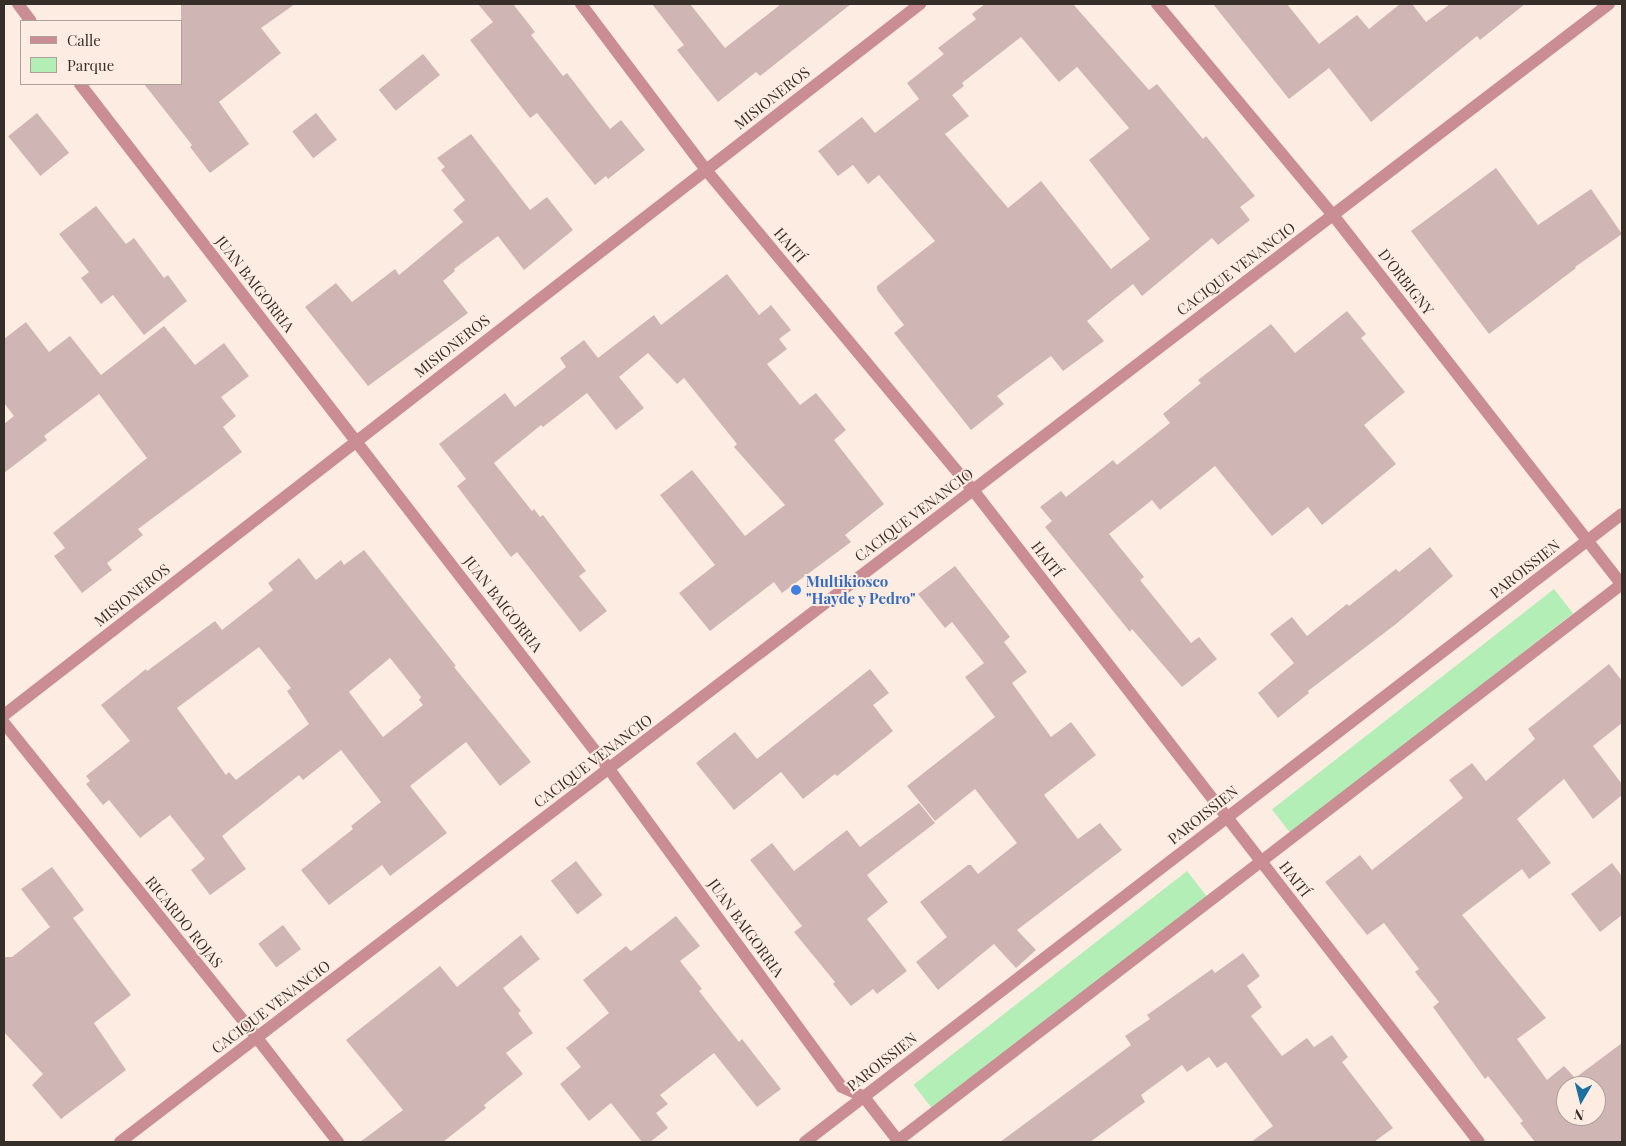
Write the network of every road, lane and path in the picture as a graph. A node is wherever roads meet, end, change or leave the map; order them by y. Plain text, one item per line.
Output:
1 (18, 4) edge
2 (581, 4) edge
3 (920, 4) edge
4 (1157, 4) edge
5 (1609, 4) edge
6 (30, 20) edge
7 (81, 85) edge
8 (706, 170) junction
9 (1333, 215) junction
10 (356, 441) junction
11 (973, 490) junction
12 (1622, 514) edge
13 (1588, 541) junction
14 (1622, 584) edge
15 (4, 715) edge
16 (4, 723) edge
17 (609, 769) junction
18 (1227, 818) junction
19 (1261, 862) junction
20 (257, 1038) junction
21 (864, 1097) junction
22 (120, 1142) edge
23 (338, 1142) edge
24 (804, 1142) edge
25 (898, 1142) edge
26 (1479, 1142) edge

1 - 6 street
2 - 8 street, HAITÍ
3 - 8 street, MISIONEROS
4 - 9 street, D'ORBIGNY
5 - 9 street, CACIQUE VENANCIO
7 - 10 street, JUAN BAIGORRIA
8 - 10 street, MISIONEROS
8 - 11 street, HAITÍ
9 - 11 street, CACIQUE VENANCIO
9 - 13 street, D'ORBIGNY
10 - 15 street, MISIONEROS
10 - 17 street, JUAN BAIGORRIA
11 - 17 street, CACIQUE VENANCIO
11 - 18 street, HAITÍ
12 - 13 street, PAROISSIEN
13 - 14 street, D'ORBIGNY
13 - 18 street, PAROISSIEN
14 - 19 street
16 - 20 street, RICARDO ROJAS
17 - 20 street, CACIQUE VENANCIO
17 - 21 street, JUAN BAIGORRIA
18 - 19 street, HAITÍ
18 - 21 street, PAROISSIEN
19 - 25 street
19 - 26 street, HAITÍ
20 - 22 street, CACIQUE VENANCIO
20 - 23 street, RICARDO ROJAS
21 - 24 street, PAROISSIEN
21 - 25 street, JUAN BAIGORRIA

